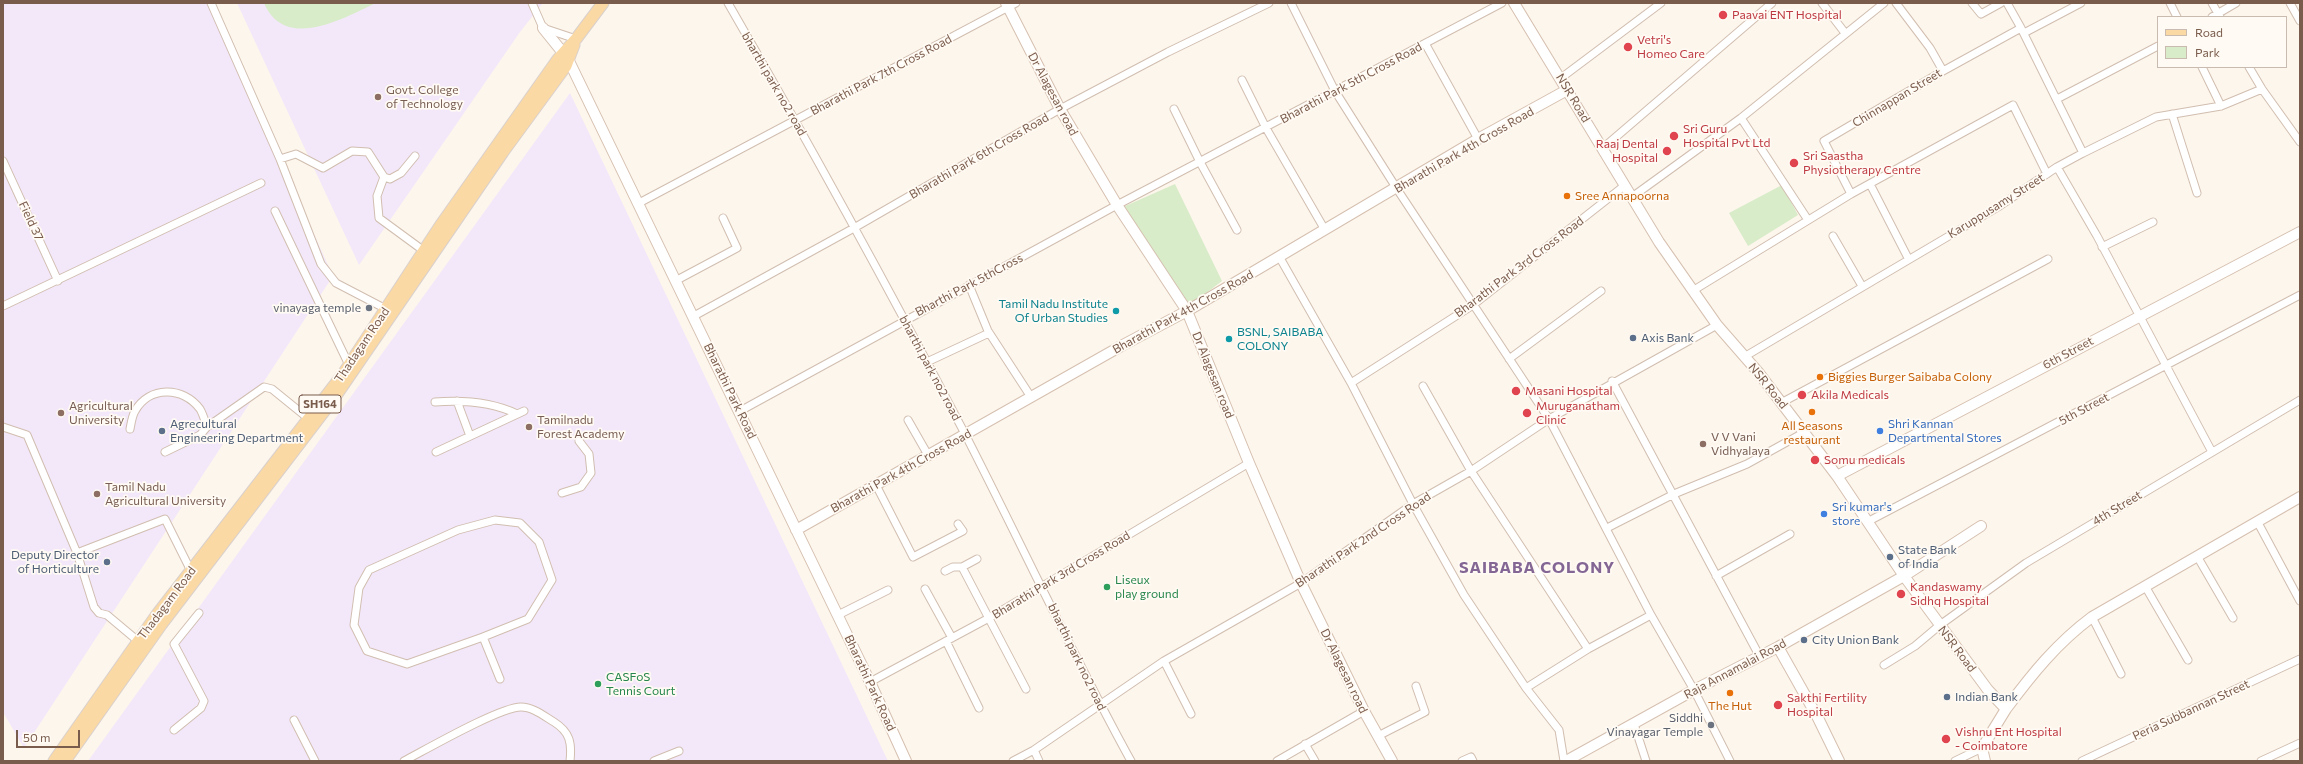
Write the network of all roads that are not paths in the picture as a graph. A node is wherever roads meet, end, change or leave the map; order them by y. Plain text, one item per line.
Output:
1 (211, 3) edge
2 (532, 3) edge
3 (603, 3) edge
4 (728, 3) edge
5 (1269, 3) edge
6 (1291, 3) edge
7 (1502, 3) edge
8 (1514, 3) edge
9 (1661, 3) edge
10 (1772, 3) edge
11 (1822, 3) edge
12 (1884, 3) edge
13 (1896, 3) edge
14 (1972, 3) edge
15 (2001, 3) edge
16 (2007, 3) edge
17 (2081, 3) edge
18 (2170, 3) edge
19 (2212, 3) edge
20 (2236, 3) edge
21 (2290, 3) edge
22 (1010, 4) edge
23 (2176, 16) edge
24 (2217, 16) edge
25 (2300, 21) edge
26 (543, 28) junction
27 (2022, 30) junction
28 (1845, 34) junction
29 (576, 39) junction
30 (1426, 45) junction
31 (2157, 47) edge
32 (565, 57) junction
33 (2202, 68) edge
34 (2250, 68) edge
35 (1943, 70) junction
36 (1561, 78) junction
37 (1242, 80) dead end
38 (2262, 89) junction
39 (1567, 90) junction
40 (1335, 91) junction
41 (2057, 99) junction
42 (2221, 106) junction
43 (1174, 108) dead end
44 (1060, 110) junction
45 (2172, 114) junction
46 (1741, 118) junction
47 (796, 121) junction
48 (1266, 128) junction
49 (1478, 139) junction
50 (2300, 142) edge
51 (1603, 148) junction
52 (2083, 153) junction
53 (415, 156) dead end
54 (280, 159) junction
55 (3, 161) edge
56 (1200, 162) junction
57 (2057, 167) junction
58 (2047, 174) junction
59 (384, 177) junction
60 (261, 183) dead end
61 (1870, 184) junction
62 (1624, 186) junction
63 (1397, 189) junction
64 (2197, 193) dead end
65 (1851, 194) junction
66 (1632, 198) junction
67 (639, 203) junction
68 (1117, 205) junction
69 (275, 211) dead end
70 (723, 218) dead end
71 (1808, 220) junction
72 (2153, 222) dead end
73 (854, 228) junction
74 (1237, 230) dead end
75 (1325, 230) junction
76 (2300, 232) edge
77 (1833, 236) dead end
78 (2102, 247) junction
79 (424, 250) junction
80 (1280, 258) junction
81 (1908, 258) junction
82 (2048, 259) dead end
83 (677, 280) junction
84 (58, 281) junction
85 (969, 285) junction
86 (1862, 286) junction
87 (1694, 290) junction
88 (1601, 291) dead end
89 (2300, 295) edge
90 (1473, 305) junction
91 (3, 306) edge
92 (386, 310) junction
93 (1187, 311) junction
94 (694, 316) junction
95 (2138, 316) junction
96 (904, 320) junction
97 (1717, 325) junction
98 (989, 333) junction
99 (1744, 357) junction
100 (1509, 359) junction
101 (927, 362) junction
102 (349, 365) junction
103 (2164, 366) junction
104 (1612, 381) junction
105 (1351, 384) junction
106 (1423, 386) dead end
107 (1032, 397) junction
108 (458, 400) junction
109 (2300, 400) edge
110 (435, 402) dead end
111 (1781, 403) junction
112 (524, 411) dead end
113 (740, 411) junction
114 (517, 414) junction
115 (308, 419) junction
116 (1549, 419) junction
117 (908, 420) dead end
118 (3, 427) edge
119 (207, 427) junction
120 (130, 429) dead end
121 (1804, 432) junction
122 (965, 434) junction
123 (470, 436) junction
124 (579, 441) dead end
125 (165, 452) dead end
126 (436, 452) dead end
127 (2212, 452) junction
128 (928, 455) junction
129 (1249, 463) junction
130 (1471, 471) junction
131 (1837, 476) junction
132 (876, 485) junction
133 (562, 493) dead end
134 (1674, 494) junction
135 (2300, 497) edge
136 (1413, 504) junction
137 (2257, 521) junction
138 (1868, 522) junction
139 (958, 524) dead end
140 (1981, 526) dead end
141 (1607, 528) junction
142 (796, 530) junction
143 (1790, 534) dead end
144 (77, 553) junction
145 (2197, 556) junction
146 (977, 559) dead end
147 (962, 567) junction
148 (191, 571) junction
149 (945, 571) dead end
150 (1716, 576) junction
151 (1904, 576) junction
152 (1301, 583) junction
153 (1042, 586) junction
154 (2145, 586) junction
155 (925, 589) dead end
156 (888, 590) dead end
157 (2300, 601) edge
158 (199, 613) dead end
159 (838, 614) junction
160 (1651, 615) junction
161 (2092, 617) junction
162 (989, 618) junction
163 (2233, 618) dead end
164 (1940, 625) junction
165 (483, 638) junction
166 (949, 639) junction
167 (138, 641) junction
168 (1778, 647) junction
169 (1588, 649) junction
170 (1760, 656) junction
171 (2300, 659) edge
172 (2188, 660) dead end
173 (1164, 661) junction
174 (1884, 665) dead end
175 (2121, 674) dead end
176 (500, 679) dead end
177 (870, 682) junction
178 (1416, 686) dead end
179 (1526, 688) junction
180 (1026, 689) dead end
181 (1694, 690) junction
182 (1100, 704) junction
183 (979, 708) dead end
184 (2006, 709) junction
185 (1364, 711) junction
186 (1191, 714) dead end
187 (294, 720) dead end
188 (1634, 724) junction
189 (174, 730) dead end
190 (1378, 736) junction
191 (2300, 743) edge
192 (1305, 744) junction
193 (1982, 748) junction
194 (1034, 750) junction
195 (679, 751) dead end
196 (60, 758) edge
197 (44, 761) edge
198 (315, 761) edge
199 (404, 761) edge
200 (570, 761) edge
201 (654, 761) edge
202 (906, 761) edge
203 (1013, 761) edge
204 (1039, 761) edge
205 (1131, 761) edge
206 (1277, 761) edge
207 (1315, 761) edge
208 (1392, 761) edge
209 (1462, 761) edge
210 (1473, 761) edge
211 (1565, 761) edge
212 (1646, 761) edge
213 (1730, 761) edge
214 (1839, 761) edge
215 (1955, 761) edge
216 (1985, 761) edge
217 (2082, 761) edge
218 (2260, 761) edge

1 - 54 street
2 - 26 street
3 - 29 main road, Thadagam Road / SH164
4 - 47 street, bharthi park no2 road
5 - 44 street, Bharathi Park 6th Cross Road
6 - 40 street
7 - 30 street, Bharathi Park 5th Cross Road
8 - 36 street, NSR Road
9 - 36 street
10 - 51 street
11 - 28 street
12 - 28 street
13 - 35 street
14 - 15 street
16 - 27 street
17 - 27 street, Chinnappan Street
18 - 23 street
19 - 24 street
20 - 24 street
21 - 25 street
22 - 44 street, Dr Alagesan road
22 - 47 street, Bharathi Park 7th Cross Road
26 - 29 street
26 - 32 street, Bharathi Park Road
27 - 35 street, Chinnappan Street
27 - 41 street
28 - 46 street
29 - 32 main road, Thadagam Road / SH164
30 - 40 street, Bharathi Park 5th Cross Road
30 - 49 street
31 - 41 street
32 - 67 street, Bharathi Park Road
32 - 79 main road, Thadagam Road / SH164
32 - 196 main road, Thadagam Road / SH164
33 - 42 street
34 - 38 street
35 - 65 street, Chinnappan Street
36 - 39 street, NSR Road
37 - 48 street
38 - 42 street, Karuppusamy Street
38 - 50 street
39 - 49 street, Bharathi Park 4th Cross Road
39 - 51 street, NSR Road
40 - 48 street, Bharathi Park 5th Cross Road
40 - 63 street
41 - 52 street
42 - 45 street, Karuppusamy Street
43 - 56 street
44 - 68 street, Dr Alagesan road
44 - 73 street, Bharathi Park 6th Cross Road
45 - 52 street, Karuppusamy Street
45 - 64 street
46 - 66 street
46 - 71 street
47 - 67 street, Bharathi Park 7th Cross Road
47 - 73 street, bharthi park no2 road
48 - 56 street, Bharathi Park 5th Cross Road
48 - 75 street
49 - 63 street, Bharathi Park 4th Cross Road
51 - 62 street, NSR Road
52 - 57 street, Karuppusamy Street
53 - 59 street
54 - 59 street
54 - 92 street
55 - 84 street, Field 37
56 - 68 street, Bharthi Park 5thCross
56 - 74 street
57 - 58 street, Karuppusamy Street
57 - 78 street
58 - 61 street
58 - 81 street, Karuppusamy Street
59 - 79 street
60 - 84 street
61 - 65 street
61 - 81 street
62 - 66 street, NSR Road
62 - 90 street, Bharathi Park 3rd Cross Road
63 - 75 street, Bharathi Park 4th Cross Road
63 - 90 street
65 - 71 street
66 - 87 street, NSR Road
67 - 83 street, Bharathi Park Road
68 - 85 street, Bharthi Park 5thCross
68 - 93 street, Dr Alagesan road
69 - 102 street
70 - 83 street
71 - 87 street
72 - 78 street
73 - 94 street, Bharathi Park 6th Cross Road
73 - 96 street, bharthi park no2 road
75 - 80 street, Bharathi Park 4th Cross Road
76 - 95 street, 6th Street
77 - 86 street
78 - 95 street
79 - 92 main road, Thadagam Road / SH164
80 - 93 street, Bharathi Park 4th Cross Road
80 - 105 street
81 - 86 street, Karuppusamy Street
82 - 111 street
83 - 94 street, Bharathi Park Road
84 - 91 street
85 - 96 street, Bharthi Park 5thCross
85 - 98 street
86 - 99 street, Karuppusamy Street
87 - 97 street, NSR Road
88 - 100 street
89 - 103 street, 5th Street
90 - 100 street
90 - 105 street, Bharathi Park 3rd Cross Road
92 - 102 main road, Thadagam Road / SH164
93 - 107 street, Bharathi Park 4th Cross Road
93 - 129 street, Dr Alagesan road
94 - 113 street, Bharathi Park Road
95 - 103 street
95 - 131 street, 6th Street
96 - 101 street, bharthi park no2 road
96 - 113 street, Bharthi Park 5thCross
97 - 99 street, NSR Road
97 - 104 street, Bharathi Park 2nd Cross Road
98 - 101 street
98 - 107 street
99 - 111 street, NSR Road
100 - 116 street
101 - 122 street, bharthi park no2 road
102 - 115 main road, Thadagam Road / SH164
103 - 127 street
103 - 138 street, 5th Street
104 - 116 street, Bharathi Park 2nd Cross Road
104 - 134 street
105 - 136 street
106 - 130 street
107 - 122 street, Bharathi Park 4th Cross Road
108 - 110 street
108 - 114 street
108 - 123 street
109 - 127 street, 4th Street
111 - 121 street, NSR Road
112 - 114 street
113 - 142 street, Bharathi Park Road
114 - 123 street
115 - 119 street
115 - 148 main road, Thadagam Road / SH164
116 - 130 street, Bharathi Park 2nd Cross Road
116 - 141 street
117 - 128 street
118 - 144 street
119 - 120 street
119 - 125 street
121 - 131 street, NSR Road
121 - 134 street
122 - 128 street, Bharathi Park 4th Cross Road
122 - 153 street, bharthi park no2 road
123 - 126 street
124 - 133 street
127 - 164 street, 4th Street
128 - 132 street, Bharathi Park 4th Cross Road
129 - 152 street, Dr Alagesan road
129 - 153 street, Bharathi Park 3rd Cross Road
130 - 136 street, Bharathi Park 2nd Cross Road
130 - 169 street
131 - 138 street, NSR Road
132 - 139 street
132 - 142 street, Bharathi Park 4th Cross Road
134 - 141 street
134 - 150 street
135 - 137 street
136 - 152 street, Bharathi Park 2nd Cross Road
136 - 179 street
137 - 145 street
137 - 157 street
138 - 151 street, NSR Road
140 - 151 street, Raja Annamalai Road
141 - 160 street
142 - 159 street, Bharathi Park Road
143 - 150 street
144 - 148 street
144 - 167 street
145 - 154 street
145 - 163 street
146 - 147 street
147 - 149 street
147 - 162 street
148 - 167 main road, Thadagam Road / SH164
150 - 170 street
151 - 164 street, NSR Road
151 - 168 street, Raja Annamalai Road
152 - 173 street, Bharathi Park 2nd Cross Road
152 - 185 street, Dr Alagesan road
153 - 162 street, Bharathi Park 3rd Cross Road
153 - 182 street, bharthi park no2 road
154 - 161 street
154 - 172 street
155 - 166 street
156 - 159 street
158 - 189 street
159 - 177 street, Bharathi Park Road
160 - 169 street
160 - 181 street
161 - 175 street
161 - 184 street
162 - 166 street, Bharathi Park 3rd Cross Road
162 - 180 street
164 - 174 street, 4th Street
164 - 184 street, NSR Road
165 - 165 street
165 - 176 street
166 - 177 street, Bharathi Park 3rd Cross Road
166 - 183 street
167 - 196 main road, Thadagam Road / SH164
168 - 170 street, Raja Annamalai Road
168 - 214 street
169 - 179 street
170 - 181 street, Raja Annamalai Road
171 - 217 street, Peria Subbannan Street
173 - 182 street, Bharathi Park 2nd Cross Road
173 - 186 street
177 - 202 street, Bharathi Park Road
178 - 190 street
179 - 211 street
181 - 188 street, Raja Annamalai Road
181 - 213 street
182 - 194 street, Bharathi Park 2nd Cross Road
182 - 205 street, bharthi park no2 road
184 - 193 street
185 - 190 street, Dr Alagesan road
185 - 192 street
187 - 198 street
188 - 211 street, Raja Annamalai Road
188 - 212 street
190 - 208 street, Dr Alagesan road
191 - 218 street
192 - 206 street
192 - 207 street
193 - 215 street
193 - 216 street
194 - 203 street, Bharathi Park 2nd Cross Road
194 - 204 street
195 - 201 street
196 - 197 main road
199 - 200 street
209 - 210 street

